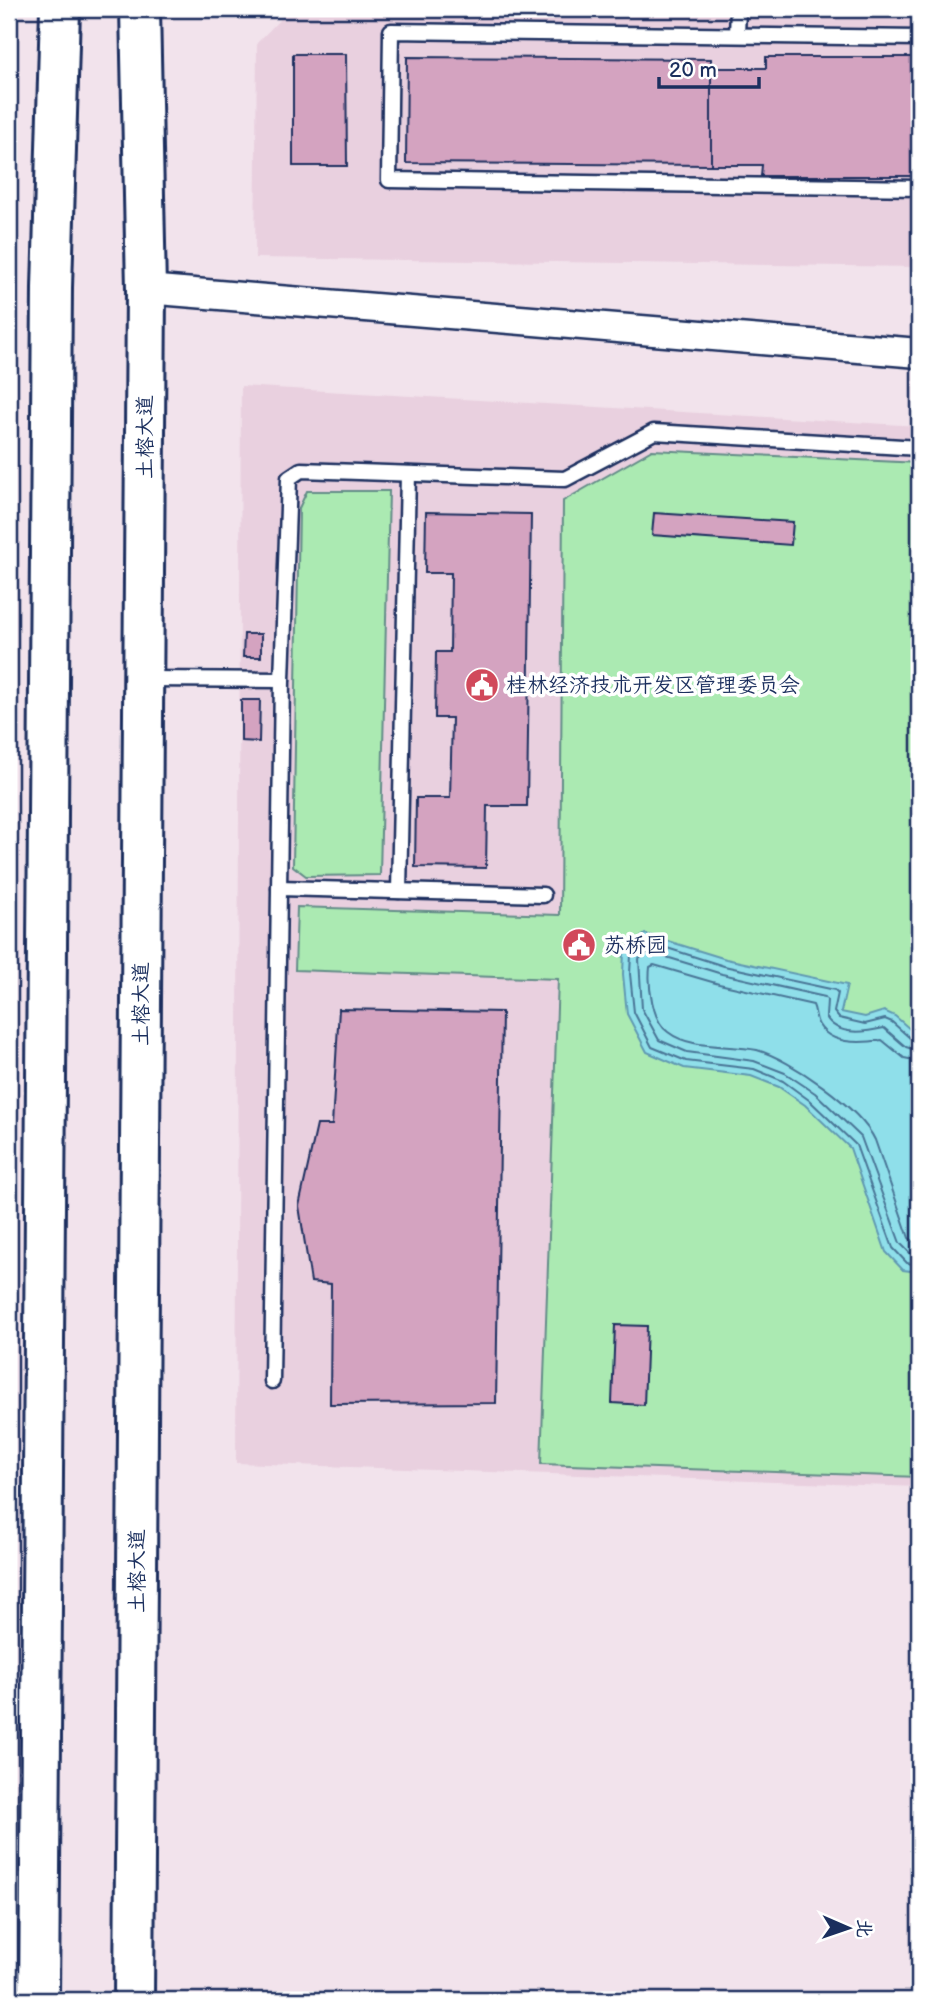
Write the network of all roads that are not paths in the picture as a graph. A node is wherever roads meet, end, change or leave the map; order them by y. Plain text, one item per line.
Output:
1 (60, 9) edge
2 (140, 9) edge
3 (738, 9) edge
4 (737, 35) junction
5 (919, 38) edge
6 (919, 188) edge
7 (146, 289) junction
8 (919, 352) edge
9 (919, 448) edge
10 (408, 474) junction
11 (143, 679) junction
12 (282, 680) junction
13 (279, 888) junction
14 (399, 891) junction
15 (543, 895) dead end
16 (272, 1381) dead end
17 (40, 2000) edge
18 (134, 2000) edge

1 - 17 main road
2 - 7 main road, 土榕大道
3 - 4 lane
4 - 5 lane
4 - 6 lane
7 - 8 street
7 - 11 main road, 土榕大道
9 - 10 lane
10 - 12 lane
10 - 14 lane
11 - 12 lane
11 - 18 main road, 土榕大道
12 - 13 lane
13 - 14 lane
13 - 16 lane
14 - 15 lane

